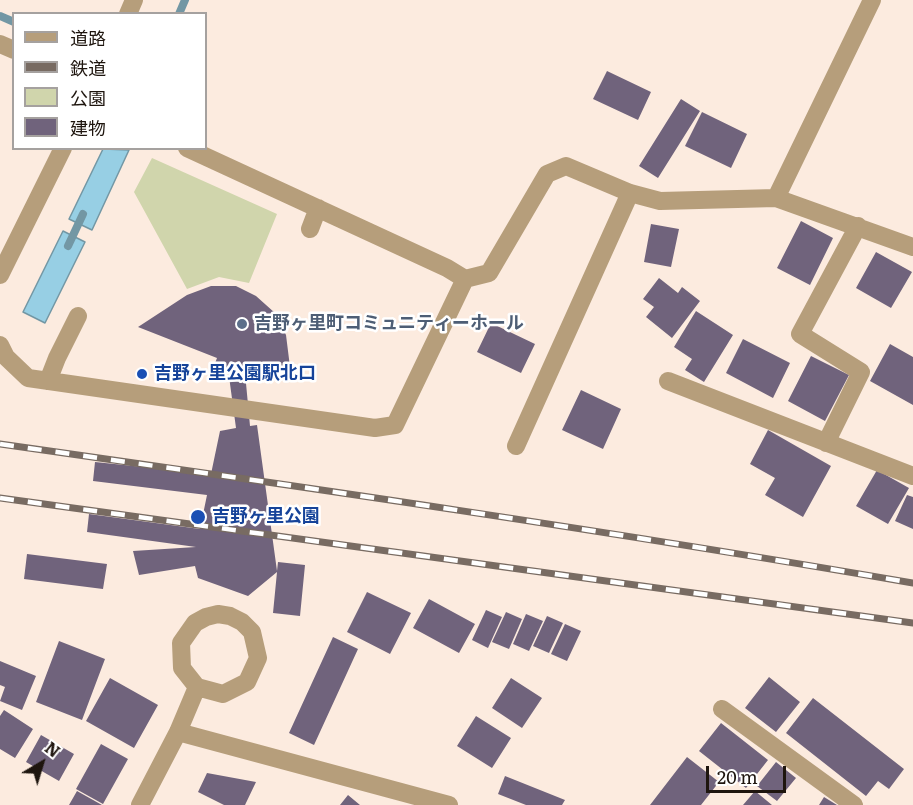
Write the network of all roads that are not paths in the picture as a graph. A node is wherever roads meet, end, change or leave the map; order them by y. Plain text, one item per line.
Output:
1 (872, 0) edge
2 (62, 150) edge
3 (191, 150) edge
4 (630, 193) junction
5 (776, 198) junction
6 (318, 208) junction
7 (858, 226) junction
8 (310, 229) dead end
9 (913, 247) edge
10 (0, 275) edge
11 (465, 279) junction
12 (78, 316) dead end
13 (0, 345) edge
14 (48, 381) junction
15 (668, 381) dead end
16 (826, 443) junction
17 (516, 446) dead end
18 (913, 476) edge
19 (197, 687) junction
20 (722, 709) dead end
21 (178, 732) junction
22 (140, 805) edge
23 (449, 805) edge
24 (854, 805) edge

1 - 5 street
2 - 10 street
3 - 6 street
4 - 5 street
4 - 11 street
4 - 17 street
5 - 7 street
6 - 8 street
6 - 11 street
7 - 9 street
7 - 16 street
11 - 14 street
12 - 14 street
13 - 14 street
15 - 16 street
16 - 18 street
19 - 19 street
19 - 21 street
20 - 24 street
21 - 22 street
21 - 23 street

